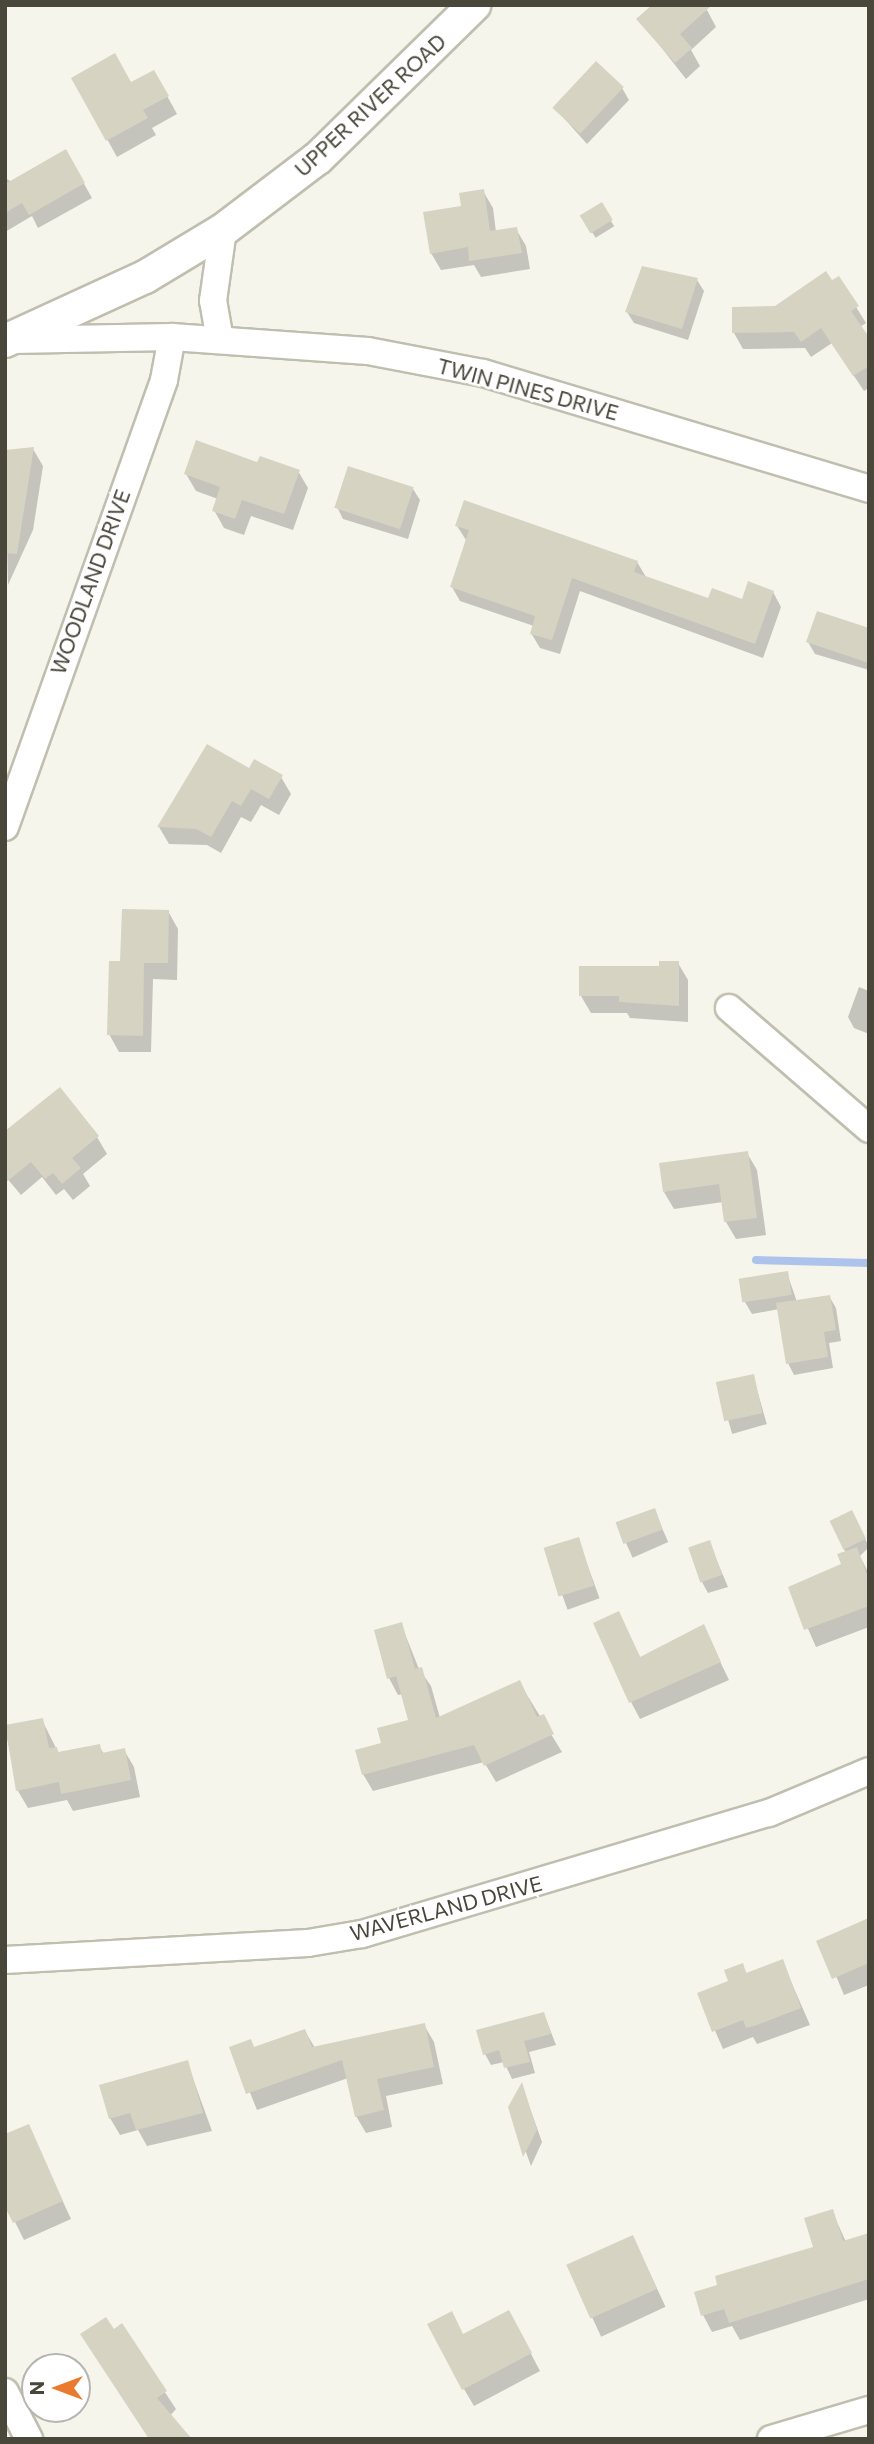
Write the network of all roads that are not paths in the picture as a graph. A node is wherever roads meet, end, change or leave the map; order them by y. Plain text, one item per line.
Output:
1 (474, 5) edge
2 (223, 230) junction
3 (172, 337) junction
4 (220, 340) junction
5 (8, 341) edge
6 (869, 489) edge
7 (5, 827) edge
8 (729, 1008) dead end
9 (869, 1129) edge
10 (869, 1771) edge
11 (5, 1960) edge
12 (5, 2392) edge
13 (869, 2410) edge
14 (29, 2439) edge
15 (771, 2439) edge

1 - 2 street, UPPER RIVER ROAD
2 - 4 street
2 - 5 street, UPPER RIVER ROAD
3 - 4 street, TWIN PINES DRIVE
3 - 5 street, TWIN PINES DRIVE
3 - 7 street, WOODLAND DRIVE
4 - 6 street, TWIN PINES DRIVE
8 - 9 street
10 - 11 street, WAVERLAND DRIVE
12 - 14 street
13 - 15 street

